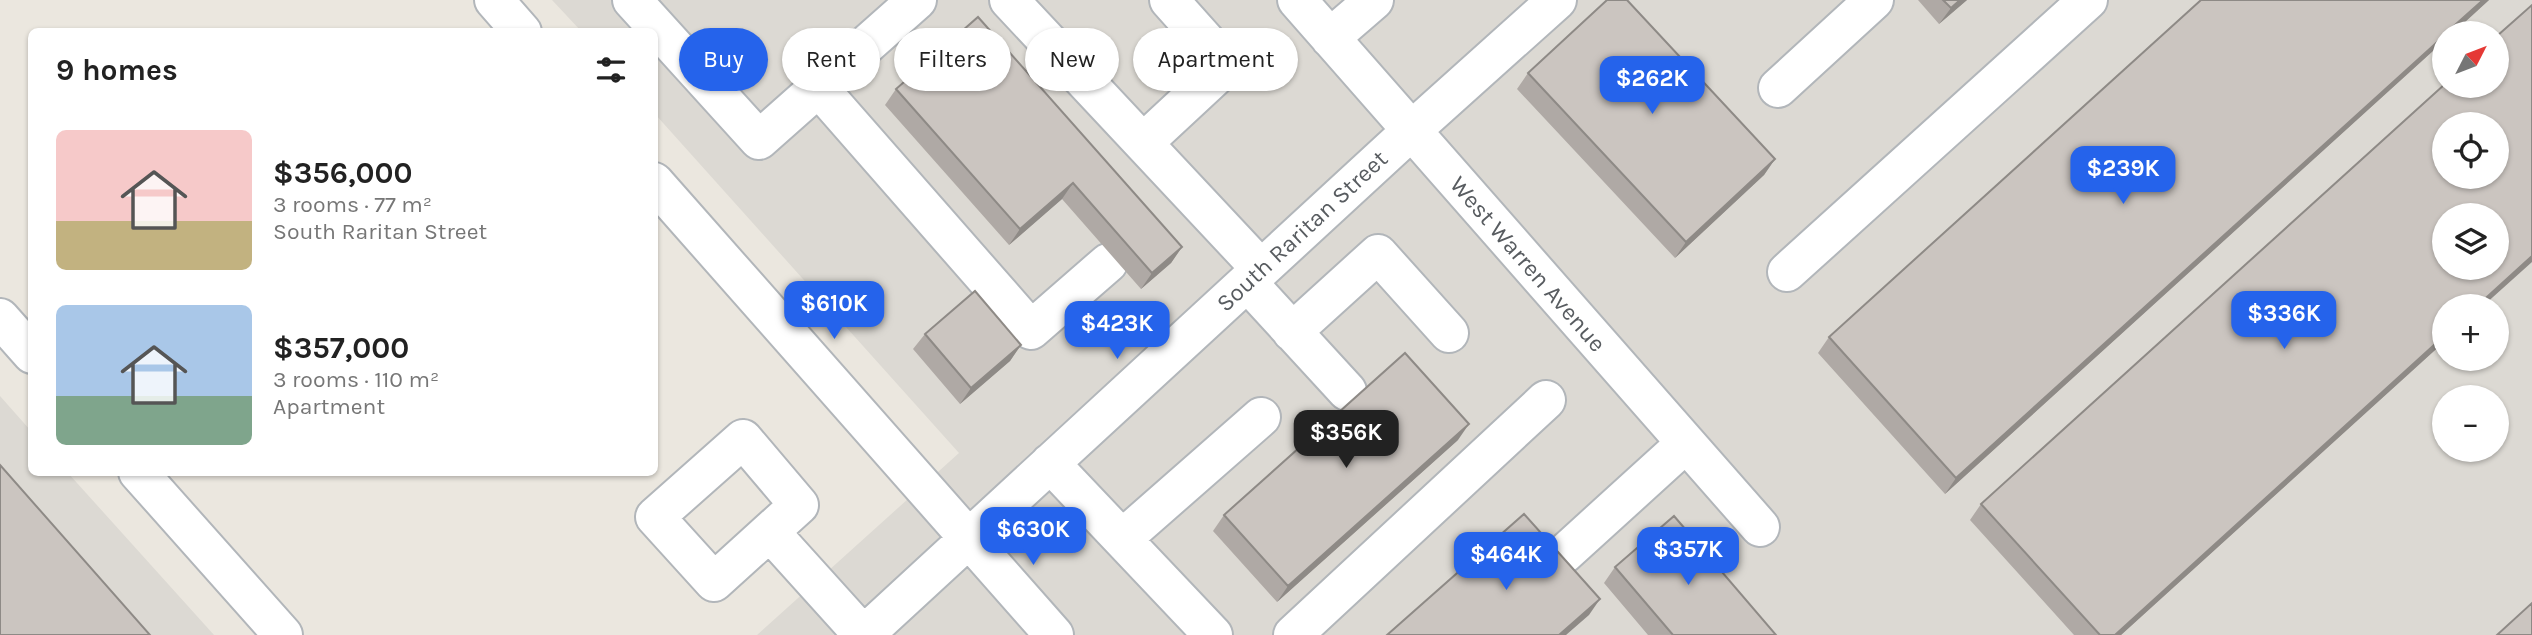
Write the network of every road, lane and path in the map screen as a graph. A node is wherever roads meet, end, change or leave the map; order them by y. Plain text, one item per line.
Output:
1 (494, 0) edge
2 (632, 0) edge
3 (917, 0) edge
4 (1009, 0) edge
5 (1169, 0) edge
6 (1297, 0) edge
7 (1374, 0) edge
8 (1557, 0) edge
9 (1874, 0) edge
10 (2088, 0) edge
11 (518, 28) edge
12 (657, 28) edge
13 (658, 29) edge
14 (880, 33) edge
15 (1330, 38) junction
16 (1778, 88) dead end
17 (815, 91) edge
18 (821, 91) edge
19 (1411, 131) junction
20 (1143, 143) junction
21 (658, 187) edge
22 (1108, 263) dead end
23 (1787, 272) dead end
24 (1254, 276) junction
25 (0, 318) edge
26 (1292, 332) junction
27 (1449, 333) dead end
28 (28, 350) edge
29 (1347, 391) dead end
30 (1546, 400) dead end
31 (1261, 417) dead end
32 (1685, 444) junction
33 (1050, 463) junction
34 (141, 476) edge
35 (1760, 527) dead end
36 (769, 532) dead end
37 (968, 539) junction
38 (1122, 539) junction
39 (1564, 554) edge
40 (273, 632) edge
41 (863, 635) edge
42 (1054, 635) edge
43 (1213, 635) edge
44 (1293, 635) edge

1 - 11 street
2 - 12 street
3 - 14 street
4 - 20 street
5 - 20 street
6 - 15 street, West Warren Avenue
7 - 15 street
8 - 19 street, South Raritan Street
9 - 16 street
10 - 23 street
13 - 17 street
15 - 19 street, West Warren Avenue
18 - 22 street
19 - 24 street, South Raritan Street
19 - 32 street, West Warren Avenue
20 - 24 street
21 - 37 street
24 - 26 street
24 - 33 street, South Raritan Street
25 - 28 street
26 - 27 street
26 - 29 street
30 - 44 street
31 - 38 street
32 - 35 street, West Warren Avenue
32 - 39 street
33 - 37 street, South Raritan Street
33 - 38 street
34 - 40 street
36 - 41 street
37 - 41 street, South Raritan Street
37 - 42 street
38 - 43 street

